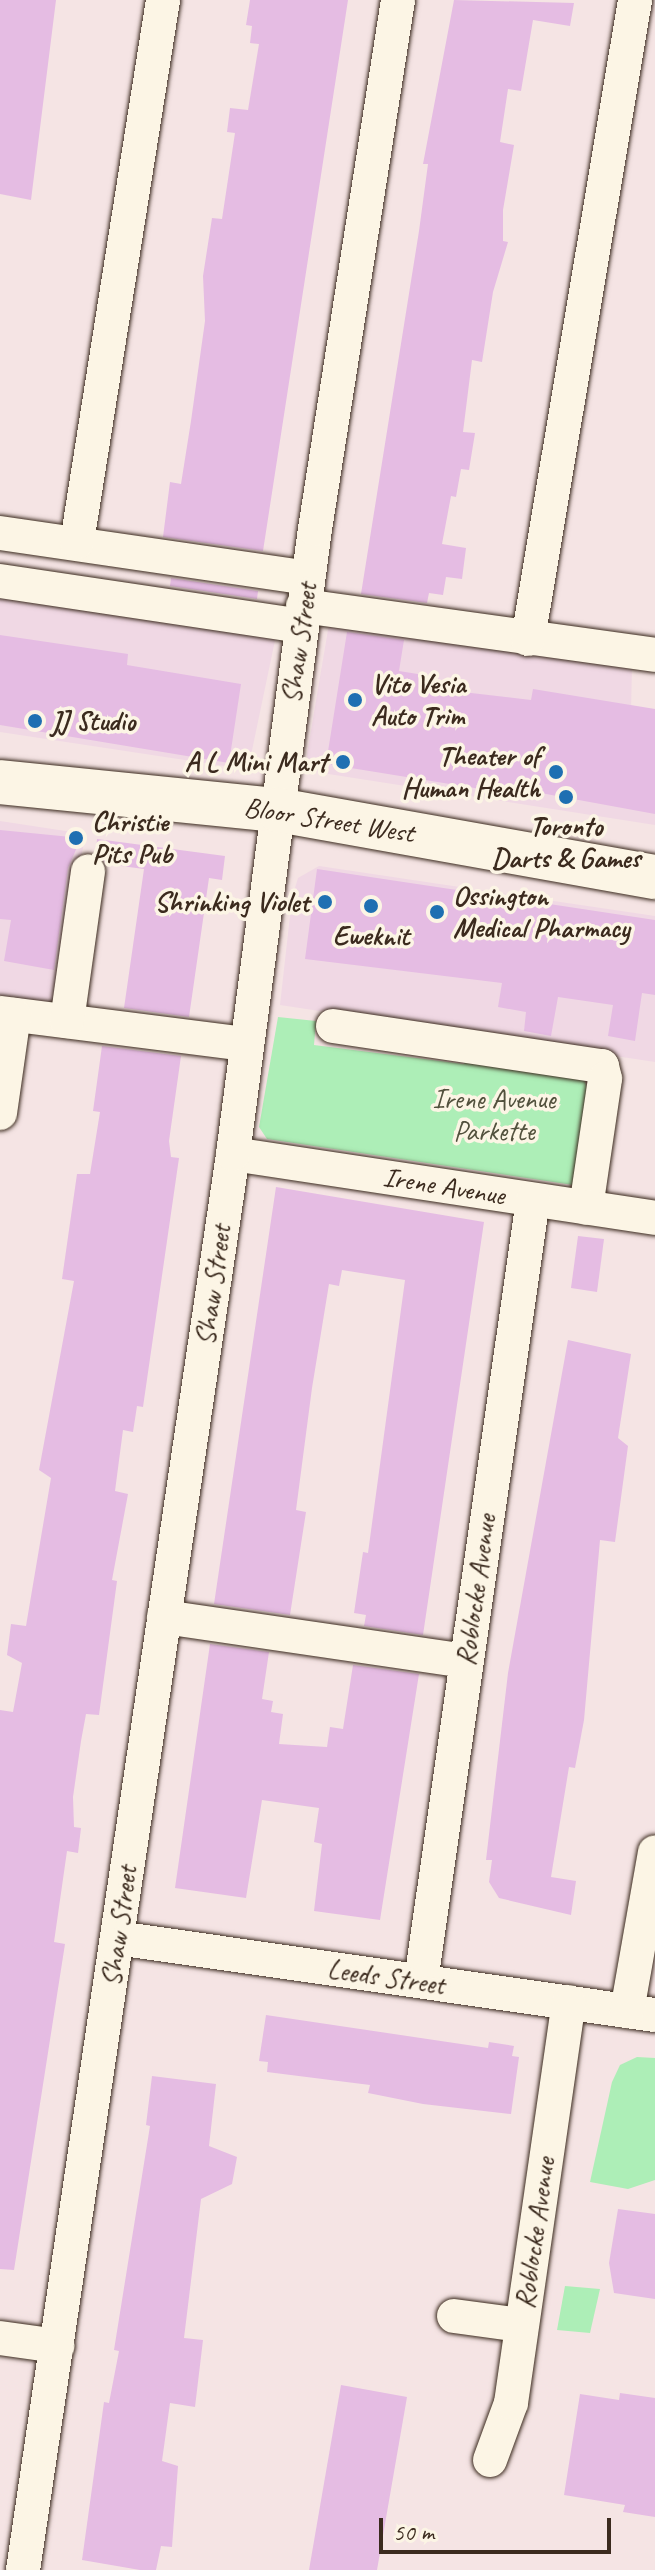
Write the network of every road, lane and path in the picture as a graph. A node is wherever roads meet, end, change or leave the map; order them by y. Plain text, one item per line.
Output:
1 (163, 0) edge
2 (398, 0) edge
3 (635, 0) edge
4 (0, 533) edge
5 (77, 542) junction
6 (0, 581) edge
7 (304, 604) junction
8 (528, 639) junction
9 (655, 655) edge
10 (0, 782) edge
11 (278, 810) junction
12 (88, 871) dead end
13 (655, 877) edge
14 (7, 1014) edge
15 (67, 1021) junction
16 (333, 1026) dead end
17 (247, 1044) junction
18 (0, 1113) edge
19 (233, 1154) junction
20 (533, 1200) junction
21 (586, 1208) junction
22 (655, 1218) edge
23 (164, 1617) junction
24 (465, 1661) junction
25 (655, 1852) edge
26 (117, 1938) junction
27 (421, 1981) junction
28 (569, 2002) junction
29 (641, 2013) edge
30 (454, 2316) dead end
31 (521, 2325) junction
32 (0, 2338) edge
33 (57, 2346) junction
34 (490, 2460) dead end
35 (23, 2570) edge

1 - 5 street
2 - 7 street, Shaw Street
3 - 8 street
4 - 5 street
5 - 7 street
6 - 7 street
7 - 8 street
7 - 11 street, Shaw Street
8 - 9 street
10 - 11 main road, Bloor Street West
11 - 13 main road, Bloor Street West
11 - 17 street, Shaw Street
12 - 15 street
14 - 15 street
14 - 18 street
15 - 17 street
16 - 21 street
17 - 19 street, Shaw Street
19 - 20 street, Irene Avenue
19 - 23 street, Shaw Street
20 - 21 street, Irene Avenue
20 - 24 street, Roblocke Avenue
21 - 22 street, Irene Avenue
23 - 24 street
23 - 26 street, Shaw Street
24 - 27 street, Roblocke Avenue
25 - 29 street
26 - 27 street, Leeds Street
26 - 33 street, Shaw Street
27 - 28 street, Leeds Street
28 - 29 street, Leeds Street
28 - 31 street, Roblocke Avenue
30 - 31 street
31 - 34 street, Roblocke Avenue
32 - 33 street
33 - 35 street, Shaw Street

